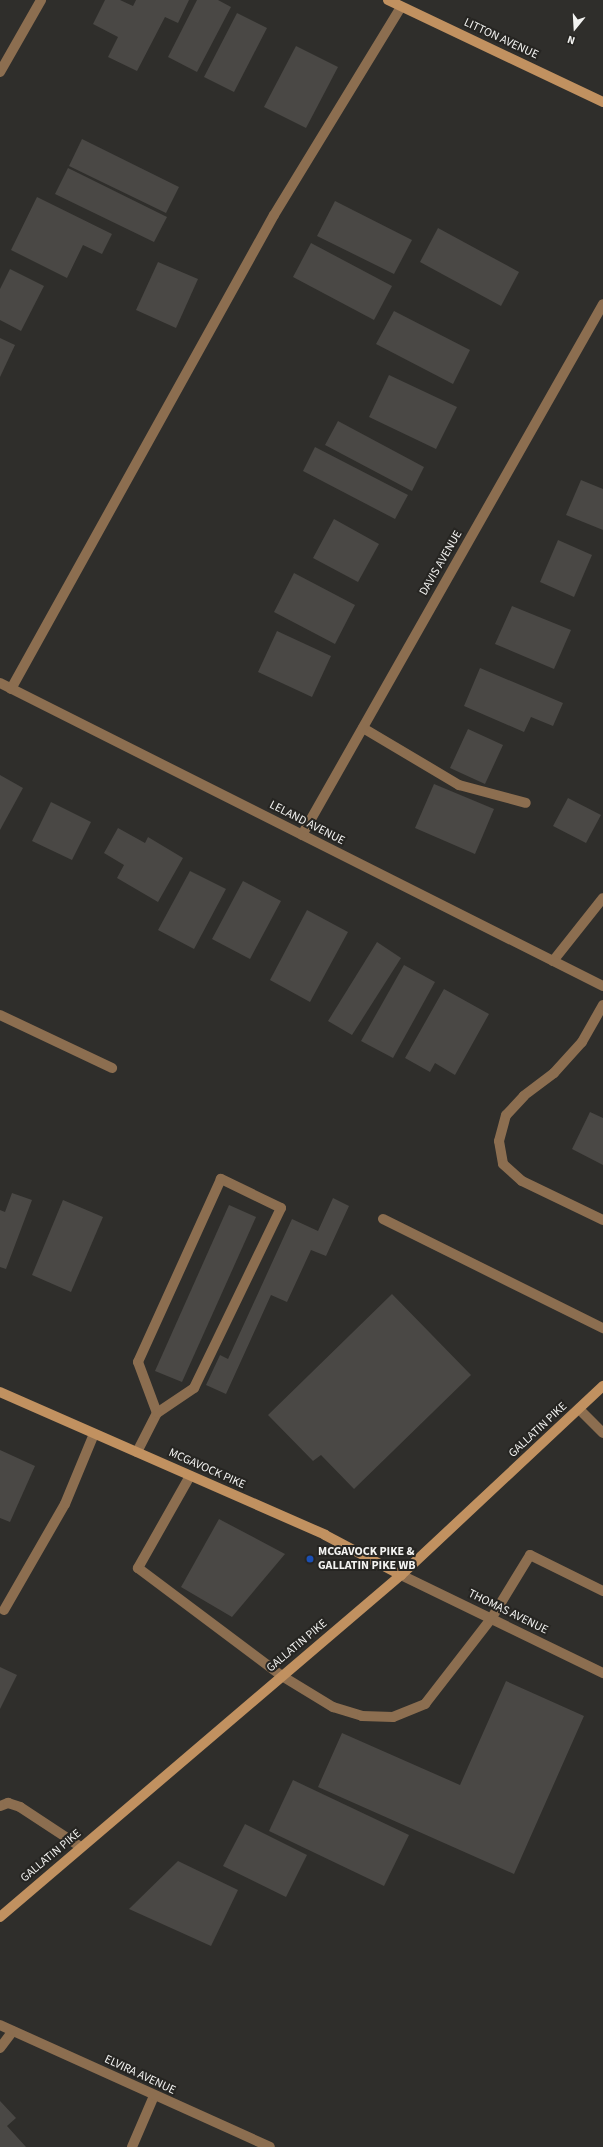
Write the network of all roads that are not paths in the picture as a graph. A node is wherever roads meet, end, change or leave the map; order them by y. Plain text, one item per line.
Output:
1 (40, 0) edge
2 (388, 0) edge
3 (401, 7) junction
4 (0, 72) edge
5 (603, 102) edge
6 (603, 304) edge
7 (0, 683) edge
8 (11, 689) junction
9 (362, 728) junction
10 (526, 803) dead end
11 (302, 835) junction
12 (603, 898) edge
13 (553, 960) junction
14 (603, 986) edge
15 (603, 1005) edge
16 (0, 1015) edge
17 (112, 1068) dead end
18 (383, 1219) dead end
19 (603, 1220) edge
20 (603, 1328) edge
21 (603, 1386) edge
22 (0, 1392) edge
23 (579, 1409) junction
24 (157, 1413) junction
25 (603, 1433) edge
26 (94, 1434) junction
27 (137, 1452) junction
28 (190, 1476) junction
29 (401, 1575) junction
30 (603, 1591) edge
31 (4, 1610) dead end
32 (491, 1619) junction
33 (603, 1673) edge
34 (282, 1676) junction
35 (0, 1806) edge
36 (81, 1847) junction
37 (0, 1917) edge
38 (0, 2025) edge
39 (13, 2031) junction
40 (0, 2048) edge
41 (154, 2096) junction
42 (132, 2147) edge
43 (270, 2147) edge

1 - 4 street
2 - 3 main road, LITTON AVENUE
3 - 5 main road, LITTON AVENUE
3 - 8 street
6 - 9 street, DAVIS AVENUE
7 - 8 street, LELAND AVENUE
8 - 11 street, LELAND AVENUE
9 - 10 street
9 - 11 street, DAVIS AVENUE
11 - 13 street, LELAND AVENUE
12 - 13 street
13 - 14 street, LELAND AVENUE
15 - 19 street
16 - 17 street
18 - 20 street
21 - 23 main road, GALLATIN PIKE
22 - 26 main road, MCGAVOCK PIKE
23 - 25 street
23 - 29 main road, GALLATIN PIKE
24 - 24 street
24 - 27 street
26 - 27 main road, MCGAVOCK PIKE
26 - 31 street
27 - 28 main road, MCGAVOCK PIKE
28 - 29 main road, MCGAVOCK PIKE
28 - 34 street
29 - 32 street, THOMAS AVENUE
29 - 34 main road, GALLATIN PIKE
30 - 32 street
32 - 33 street, THOMAS AVENUE
32 - 34 street
34 - 36 main road, GALLATIN PIKE
35 - 36 street
36 - 37 main road, GALLATIN PIKE
38 - 39 street, ELVIRA AVENUE
39 - 40 street
39 - 41 street, ELVIRA AVENUE
41 - 42 street
41 - 43 street, ELVIRA AVENUE

